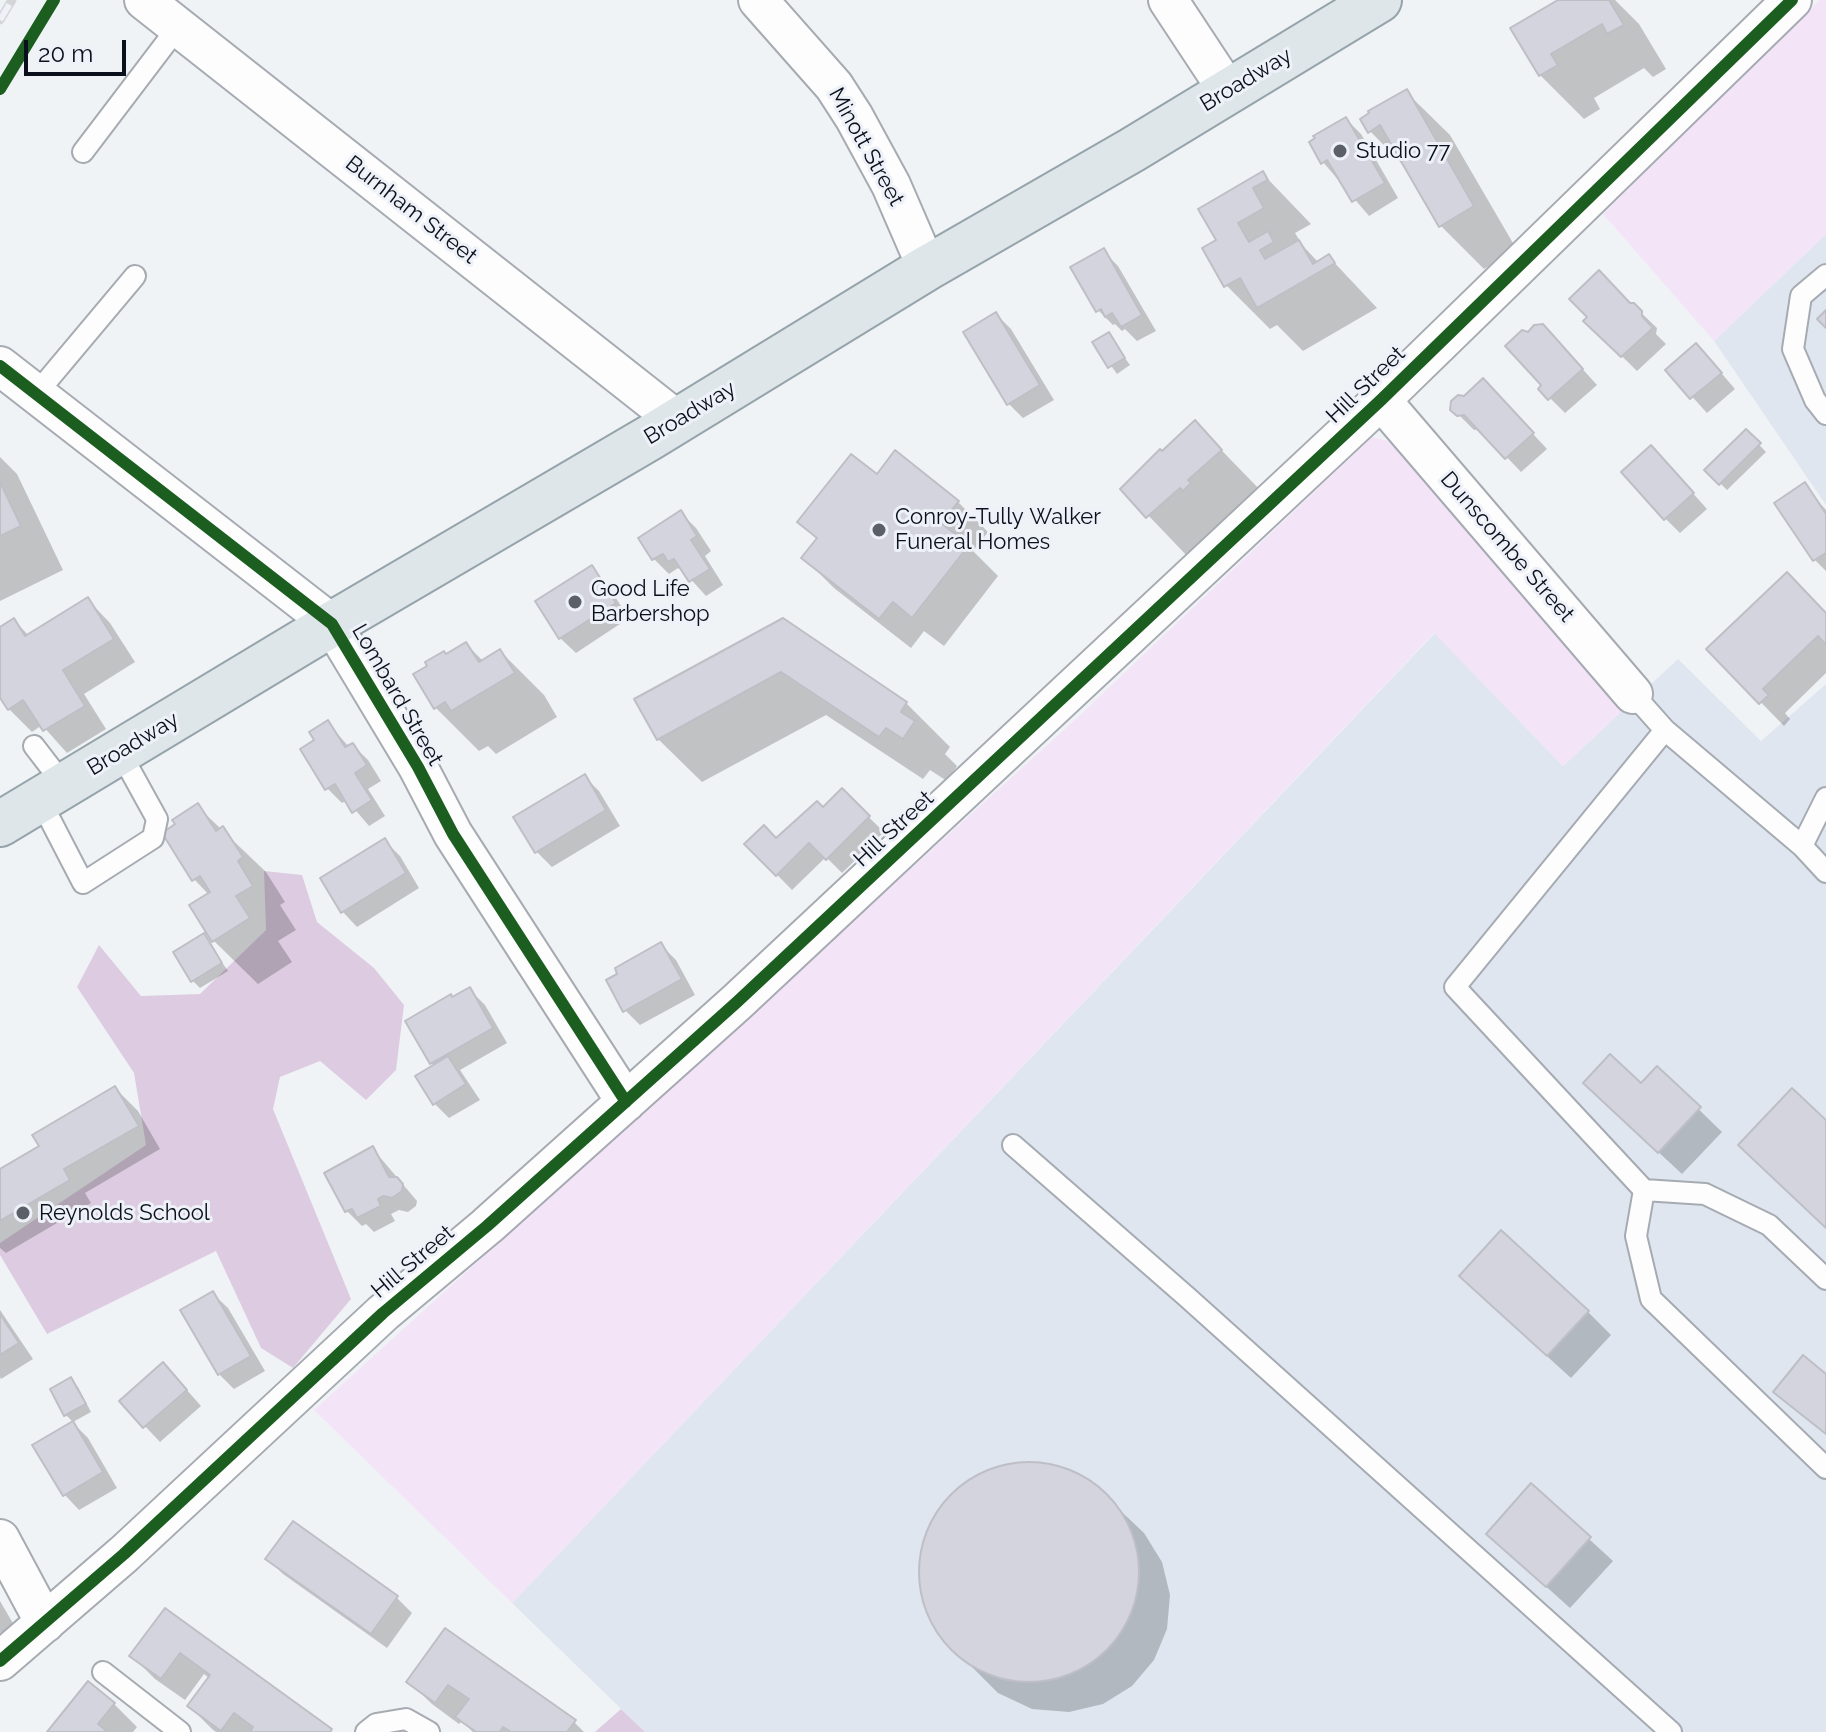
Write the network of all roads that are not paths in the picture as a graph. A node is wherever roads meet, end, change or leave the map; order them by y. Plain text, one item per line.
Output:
1 (144, 0) edge
2 (758, 0) edge
3 (1168, 0) edge
4 (1379, 0) edge
5 (1792, 0) edge
6 (178, 27) junction
7 (1228, 91) junction
8 (83, 152) dead end
9 (927, 268) junction
10 (1826, 275) edge
11 (135, 276) dead end
12 (12, 379) edge
13 (1381, 400) junction
14 (1826, 414) edge
15 (678, 421) junction
16 (332, 624) junction
17 (1633, 694) joint
18 (1665, 730) junction
19 (34, 746) dead end
20 (120, 752) junction
21 (52, 793) junction
22 (1826, 798) edge
23 (0, 824) edge
24 (1802, 846) junction
25 (1826, 872) edge
26 (626, 1102) junction
27 (1013, 1145) dead end
28 (1644, 1190) junction
29 (1826, 1279) edge
30 (1826, 1468) edge
31 (0, 1539) edge
32 (45, 1623) junction
33 (0, 1661) edge
34 (103, 1672) dead end
35 (180, 1732) edge
36 (366, 1732) edge
37 (429, 1732) edge
38 (1671, 1732) edge

1 - 6 street, Burnham Street
2 - 9 street, Minott Street
3 - 7 street
4 - 7 main road, Broadway
5 - 13 street, Hill Street
6 - 8 lane
6 - 15 street, Burnham Street
7 - 9 main road, Broadway
9 - 15 main road, Broadway
10 - 14 lane
11 - 12 lane
12 - 16 street, Lombard Street
13 - 17 street, Dunscombe Street
13 - 26 street, Hill Street
15 - 16 main road, Broadway
16 - 20 main road, Broadway
16 - 26 street, Lombard Street
17 - 18 lane
18 - 24 lane
18 - 28 lane
19 - 21 lane
20 - 21 main road, Broadway
20 - 21 lane
21 - 23 main road, Broadway
22 - 24 lane
24 - 25 lane
26 - 32 street, Hill Street
27 - 38 lane
28 - 29 lane
28 - 30 lane
31 - 32 street
32 - 33 street, Hill Street
34 - 35 lane
36 - 37 lane

